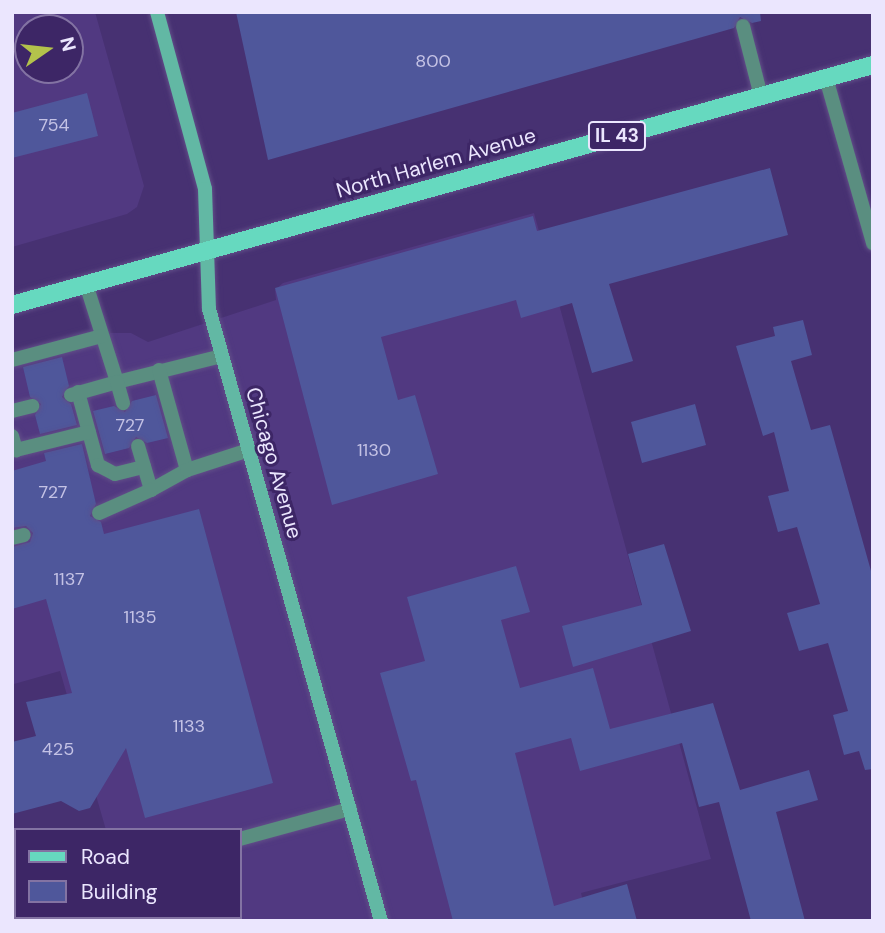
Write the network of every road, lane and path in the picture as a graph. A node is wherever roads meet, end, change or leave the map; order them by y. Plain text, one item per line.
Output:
1 (157, 12) edge
2 (743, 26) dead end
3 (873, 65) edge
4 (826, 78) junction
5 (761, 96) junction
6 (873, 243) edge
7 (204, 252) junction
8 (86, 285) junction
9 (12, 305) edge
10 (102, 336) junction
11 (222, 356) junction
12 (12, 360) edge
13 (159, 370) junction
14 (117, 382) junction
15 (123, 403) dead end
16 (32, 406) dead end
17 (12, 411) edge
18 (89, 432) junction
19 (12, 436) edge
20 (138, 446) dead end
21 (249, 450) junction
22 (144, 467) junction
23 (187, 470) junction
24 (150, 490) junction
25 (99, 513) dead end
26 (350, 809) junction
27 (242, 838) edge
28 (381, 921) edge

1 - 7 main road, Chicago Avenue
2 - 5 street
3 - 4 main road, North Harlem Avenue / IL 43
4 - 5 main road, North Harlem Avenue / IL 43
4 - 6 street
5 - 7 main road, North Harlem Avenue / IL 43
7 - 8 main road, North Harlem Avenue / IL 43
7 - 11 main road, Chicago Avenue
8 - 9 main road, North Harlem Avenue / IL 43
8 - 10 street
10 - 12 street
10 - 14 street
11 - 13 street
11 - 21 main road, Chicago Avenue
13 - 14 street
13 - 23 street
14 - 15 street
14 - 18 street
16 - 17 street
18 - 19 street
18 - 22 street
20 - 22 street
21 - 23 street
21 - 26 main road, Chicago Avenue
22 - 24 street
23 - 24 street
24 - 25 street
26 - 27 street
26 - 28 main road, Chicago Avenue

